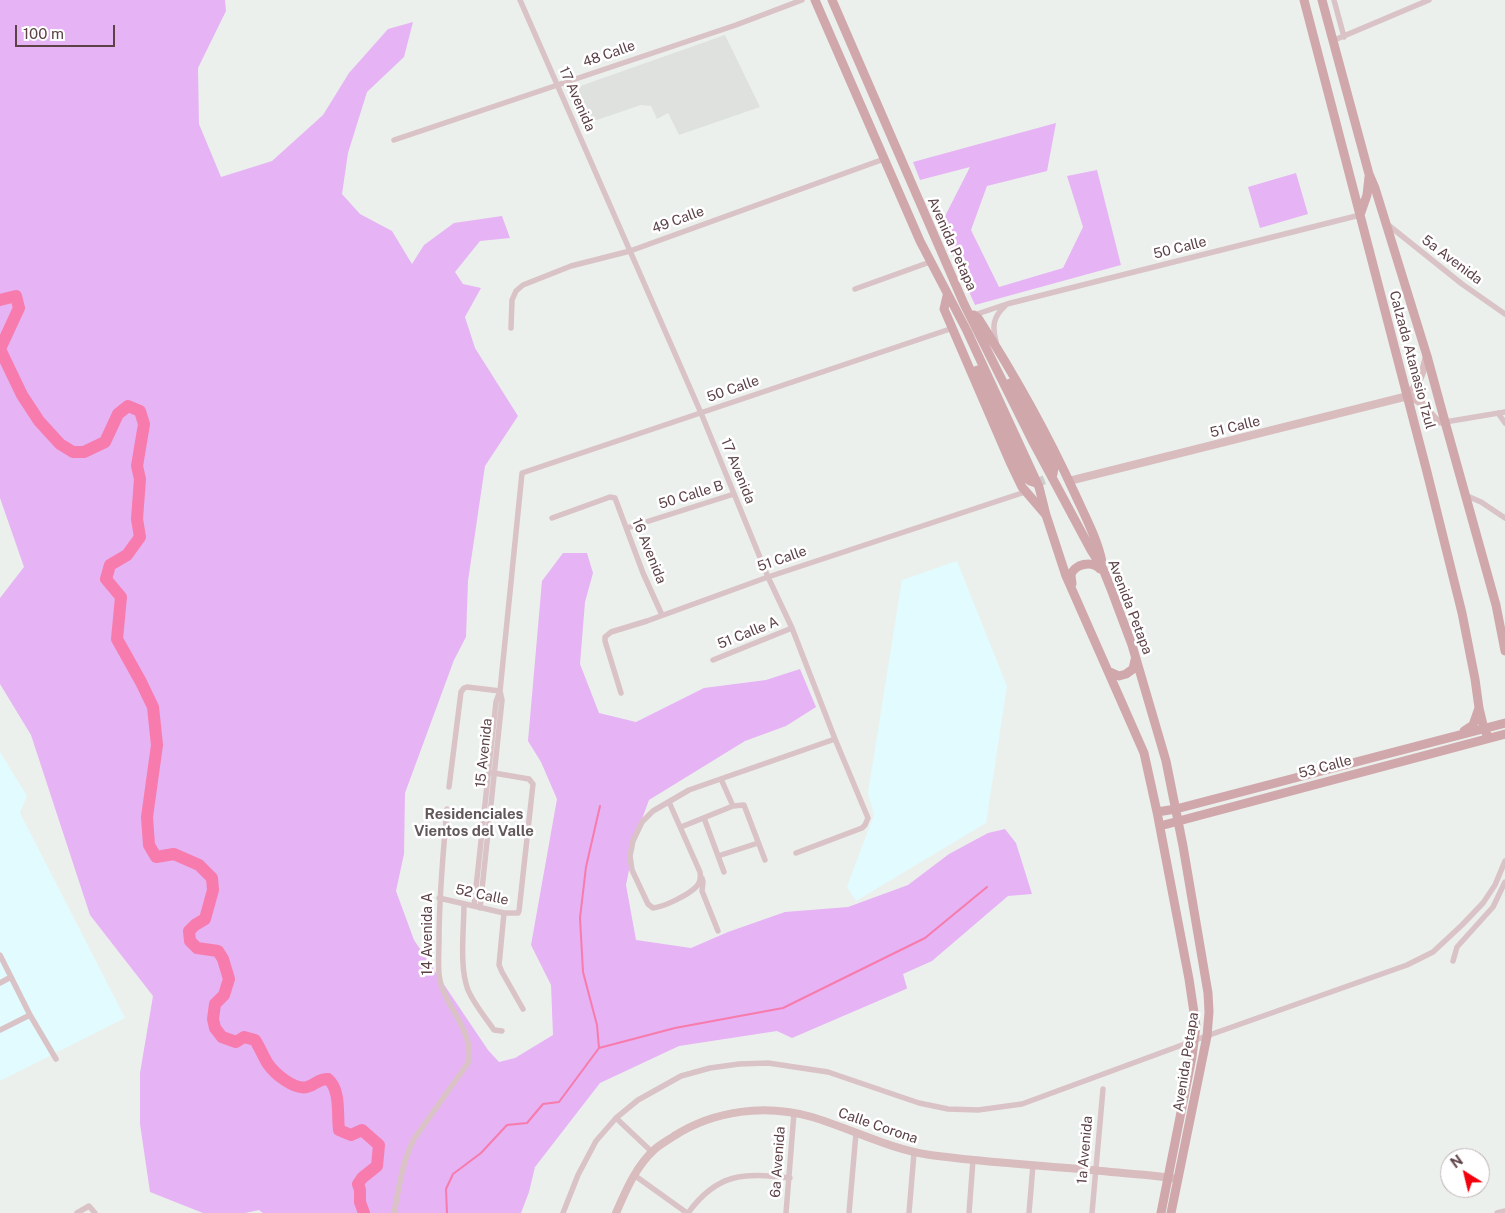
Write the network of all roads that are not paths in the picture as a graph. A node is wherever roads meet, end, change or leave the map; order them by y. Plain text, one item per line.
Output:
1 (520, 0) edge
2 (802, 0) edge
3 (815, 0) edge
4 (832, 0) edge
5 (1304, 0) edge
6 (1322, 0) edge
7 (1334, 0) edge
8 (1429, 0) edge
9 (1344, 37) junction
10 (1332, 41) junction
11 (557, 85) junction
12 (394, 140) dead end
13 (884, 159) junction
14 (1369, 174) junction
15 (1360, 215) junction
16 (1386, 224) junction
17 (630, 251) junction
18 (930, 262) junction
19 (855, 289) dead end
20 (947, 296) junction
21 (964, 304) junction
22 (1007, 304) junction
23 (1505, 314) edge
24 (974, 315) junction
25 (511, 328) dead end
26 (953, 328) junction
27 (998, 350) junction
28 (1427, 356) junction
29 (1408, 396) junction
30 (1505, 412) edge
31 (701, 413) junction
32 (1498, 413) junction
33 (1445, 422) junction
34 (1505, 423) edge
35 (522, 473) joint
36 (1053, 474) dead end
37 (1069, 481) junction
38 (1036, 483) dead end
39 (1025, 492) junction
40 (734, 494) junction
41 (1464, 495) junction
42 (1046, 515) junction
43 (552, 518) dead end
44 (1505, 518) edge
45 (627, 528) junction
46 (1103, 569) junction
47 (768, 577) junction
48 (1109, 585) junction
49 (1076, 600) junction
50 (662, 615) junction
51 (792, 628) junction
52 (1505, 651) edge
53 (1135, 658) junction
54 (713, 660) dead end
55 (1108, 670) junction
56 (500, 690) junction
57 (621, 693) dead end
58 (1479, 708) junction
59 (1505, 724) edge
60 (1484, 729) junction
61 (1497, 736) edge
62 (1447, 738) junction
63 (835, 739) junction
64 (492, 773) junction
65 (721, 779) junction
66 (449, 787) dead end
67 (669, 802) junction
68 (733, 806) junction
69 (447, 809) dead end
70 (1176, 809) junction
71 (1157, 812) junction
72 (704, 818) junction
73 (1178, 821) junction
74 (1160, 826) junction
75 (680, 827) junction
76 (758, 843) junction
77 (796, 853) dead end
78 (718, 856) junction
79 (765, 860) dead end
80 (1505, 861) edge
81 (724, 872) dead end
82 (701, 876) junction
83 (1505, 882) edge
84 (439, 898) junction
85 (464, 904) junction
86 (477, 907) junction
87 (504, 913) junction
88 (718, 930) dead end
89 (0, 955) edge
90 (1453, 961) dead end
91 (11, 978) junction
92 (0, 983) edge
93 (523, 1010) dead end
94 (30, 1015) junction
95 (0, 1030) edge
96 (502, 1031) dead end
97 (1207, 1036) junction
98 (1194, 1040) junction
99 (56, 1059) dead end
100 (1103, 1089) dead end
101 (794, 1113) junction
102 (616, 1118) junction
103 (856, 1133) junction
104 (652, 1152) junction
105 (914, 1152) junction
106 (973, 1160) junction
107 (1033, 1165) junction
108 (1096, 1170) junction
109 (634, 1175) junction
110 (1169, 1177) junction
111 (790, 1178) junction
112 (1178, 1179) junction
113 (1505, 1211) edge
114 (77, 1213) edge
115 (95, 1213) edge
116 (394, 1213) edge
117 (563, 1213) edge
118 (616, 1213) edge
119 (688, 1213) edge
120 (786, 1213) edge
121 (849, 1213) edge
122 (909, 1213) edge
123 (969, 1213) edge
124 (1029, 1213) edge
125 (1092, 1213) edge
126 (1161, 1213) edge
127 (1171, 1213) edge
128 (1497, 1213) edge

1 - 11 street, 17 Avenida
2 - 11 street, 48 Calle
3 - 13 main road, Avenida Petapa
4 - 21 main road, Avenida Petapa
5 - 15 main road, Calzada Atanasio Tzul
6 - 10 main road, Calzada Atanasio Tzul
7 - 9 street
8 - 9 street
9 - 10 street
10 - 14 main road, Calzada Atanasio Tzul
11 - 12 street, 48 Calle
11 - 17 street, 17 Avenida
13 - 17 street, 49 Calle
13 - 18 main road, Avenida Petapa
14 - 15 main road
14 - 16 main road, Calzada Atanasio Tzul
15 - 22 street, 50 Calle
15 - 29 main road, Calzada Atanasio Tzul
16 - 23 street, 5a Avenida
16 - 28 main road, Calzada Atanasio Tzul
17 - 25 street, 49 Calle
17 - 31 street, 17 Avenida
18 - 19 street
18 - 20 main road, Avenida Petapa
20 - 26 main road
20 - 38 main road
20 - 42 main road, Avenida Petapa
21 - 24 main road
21 - 46 main road, Avenida Petapa
22 - 24 street, 50 Calle
22 - 27 street
24 - 27 main road
24 - 36 main road
26 - 31 street, 50 Calle
26 - 39 main road
27 - 37 main road
28 - 29 street
28 - 33 main road, Calzada Atanasio Tzul
29 - 33 street
29 - 37 street, 51 Calle
29 - 58 main road, Calzada Atanasio Tzul
30 - 32 street
31 - 35 street, 50 Calle
31 - 40 street, 17 Avenida
32 - 33 street
32 - 34 street
33 - 41 main road, Calzada Atanasio Tzul
35 - 56 street, 15 Avenida
37 - 46 main road
39 - 42 main road
39 - 47 street, 51 Calle
40 - 45 street, 50 Calle B
40 - 47 street, 17 Avenida
41 - 44 street
41 - 52 main road, Calzada Atanasio Tzul
42 - 49 main road, Avenida Petapa
43 - 45 street, 16 Avenida
45 - 50 street, 16 Avenida
46 - 48 main road, Avenida Petapa
47 - 50 street, 51 Calle
47 - 51 street, 17 Avenida
48 - 49 main road
48 - 53 main road, Avenida Petapa
49 - 55 main road, Avenida Petapa
50 - 57 street, 51 Calle
51 - 54 street, 51 Calle A
51 - 63 street, 17 Avenida
53 - 55 main road
53 - 70 main road, Avenida Petapa
55 - 71 main road, Avenida Petapa
56 - 64 street, 15 Avenida
56 - 66 street
58 - 60 main road, Calzada Atanasio Tzul
58 - 62 main road
59 - 60 main road, 53 Calle
60 - 61 main road, Calzada Atanasio Tzul
60 - 62 main road, 53 Calle
61 - 73 main road, 53 Calle
62 - 70 main road, 53 Calle
63 - 65 street
63 - 77 street, 17 Avenida
64 - 86 street, 15 Avenida
64 - 87 street, 52 Calle
65 - 67 street
65 - 68 street
67 - 75 street
67 - 82 street
68 - 72 street
68 - 76 street
69 - 84 street, 14 Avenida A
70 - 71 main road, 53 Calle
70 - 73 main road, Avenida Petapa
71 - 74 main road, Avenida Petapa
72 - 75 street
72 - 78 street
73 - 74 main road, 53 Calle
73 - 97 main road, Avenida Petapa
74 - 98 main road, Avenida Petapa
75 - 82 street
76 - 78 street
76 - 79 street
78 - 81 street
80 - 97 street
82 - 88 street
83 - 90 street
84 - 85 street, 52 Calle
84 - 116 street, 14 Avenida A
85 - 86 street, 52 Calle
85 - 96 street
86 - 87 street, 52 Calle
87 - 93 street
89 - 91 street
91 - 92 street
91 - 94 street
94 - 95 street
94 - 99 street
97 - 98 street
97 - 112 main road, Avenida Petapa
98 - 102 street
98 - 110 main road, Avenida Petapa
100 - 108 street, 1a Avenida
101 - 103 street, Calle Corona
101 - 104 street, Calle Corona
101 - 111 street, 6a Avenida
102 - 104 street
102 - 117 street
103 - 105 street, Calle Corona
103 - 121 street
104 - 109 street, Calle Corona
105 - 106 street, Calle Corona
105 - 122 street
106 - 107 street, Calle Corona
106 - 123 street
107 - 108 street, Calle Corona
107 - 124 street
108 - 110 street, Calle Corona
108 - 125 street, 1a Avenida
109 - 118 street, Calle Corona
109 - 119 street
110 - 112 street, Calle Corona
110 - 126 main road, Avenida Petapa
111 - 119 street
111 - 120 street, 6a Avenida
112 - 127 main road, Avenida Petapa
113 - 128 street
114 - 115 street

